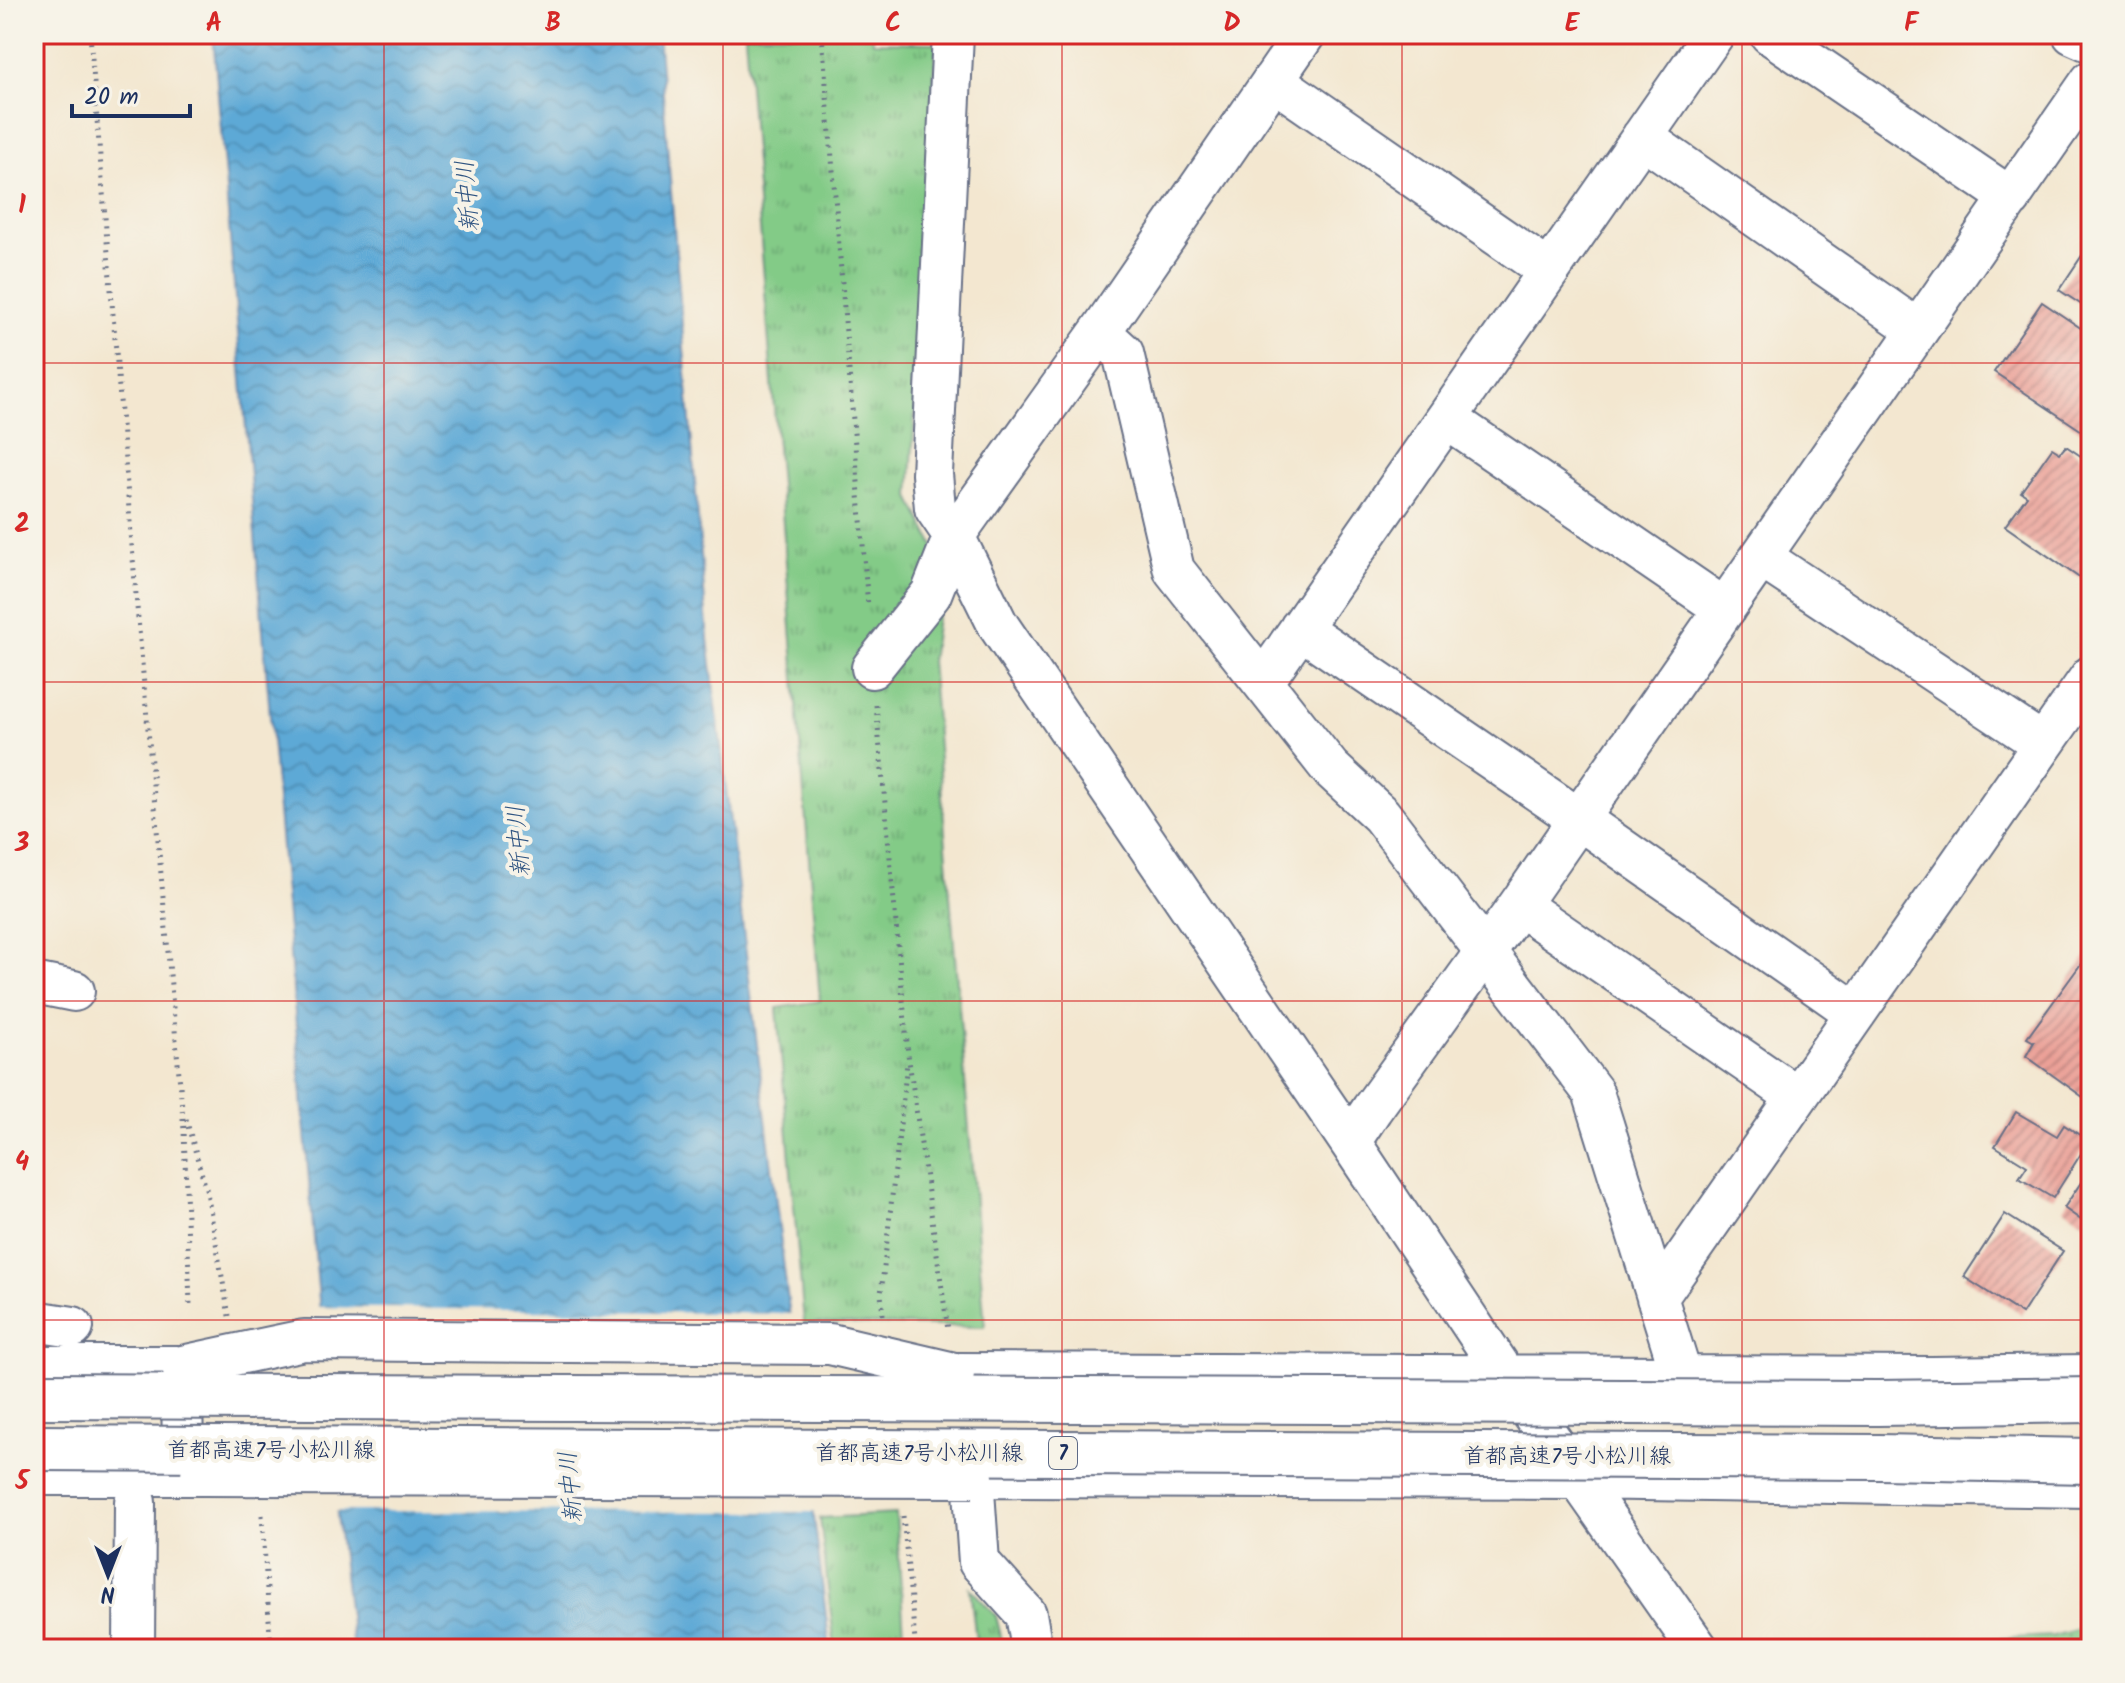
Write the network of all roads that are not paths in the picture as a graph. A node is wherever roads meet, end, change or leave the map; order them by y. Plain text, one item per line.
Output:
1 (953, 34) edge
2 (1305, 34) edge
3 (1714, 34) edge
4 (1770, 34) edge
5 (2073, 34) edge
6 (2091, 42) edge
7 (1273, 80) junction
8 (2091, 81) edge
9 (1642, 137) junction
10 (2011, 198) junction
11 (1549, 271) junction
12 (1918, 330) junction
13 (1100, 332) junction
14 (1447, 419) junction
15 (954, 536) junction
16 (1761, 557) junction
17 (1725, 609) junction
18 (1300, 628) junction
19 (872, 668) road end
20 (2091, 676) edge
21 (1263, 682) junction
22 (2043, 744) junction
23 (1579, 819) junction
24 (1519, 905) junction
25 (1485, 953) junction
26 (34, 983) edge
27 (74, 991) dead end
28 (1856, 1013) junction
29 (1797, 1097) junction
30 (1350, 1142) junction
31 (1657, 1298) junction
32 (34, 1321) edge
33 (73, 1327) dead end
34 (34, 1366) edge
35 (182, 1366) junction
36 (2091, 1375) edge
37 (1506, 1376) junction
38 (1682, 1377) junction
39 (34, 1396) edge
40 (2091, 1400) edge
41 (34, 1448) edge
42 (2091, 1461) edge
43 (34, 1475) edge
44 (192, 1475) junction
45 (973, 1477) junction
46 (1577, 1479) junction
47 (2091, 1487) edge
48 (135, 1502) dead end
49 (134, 1649) edge
50 (1032, 1649) edge
51 (1698, 1649) edge

1 - 15 street
2 - 7 street
3 - 9 street
4 - 10 street
5 - 6 street
7 - 11 street
7 - 13 street
8 - 10 street
9 - 11 street
9 - 12 street
10 - 12 street
11 - 14 street
12 - 16 street
13 - 15 street
13 - 21 street
14 - 17 street
14 - 18 street
15 - 19 street
15 - 30 street
16 - 17 street
16 - 22 street
17 - 23 street
18 - 21 street
18 - 23 street
20 - 22 street
21 - 25 street
22 - 28 street
23 - 24 street
23 - 28 street
24 - 25 street
24 - 29 street
25 - 30 street
25 - 31 street
26 - 27 street
28 - 29 street
29 - 31 street
30 - 37 street
31 - 38 street
32 - 33 street
34 - 35 street
35 - 37 street, bridge
35 - 44 street
36 - 38 street
37 - 38 street
37 - 46 street
39 - 40 highway, bridge
41 - 42 highway, 首都高速7号小松川線 / 7, bridge
43 - 44 street
44 - 45 street, bridge
45 - 46 street
45 - 50 street
46 - 47 street
46 - 51 street
48 - 49 street

